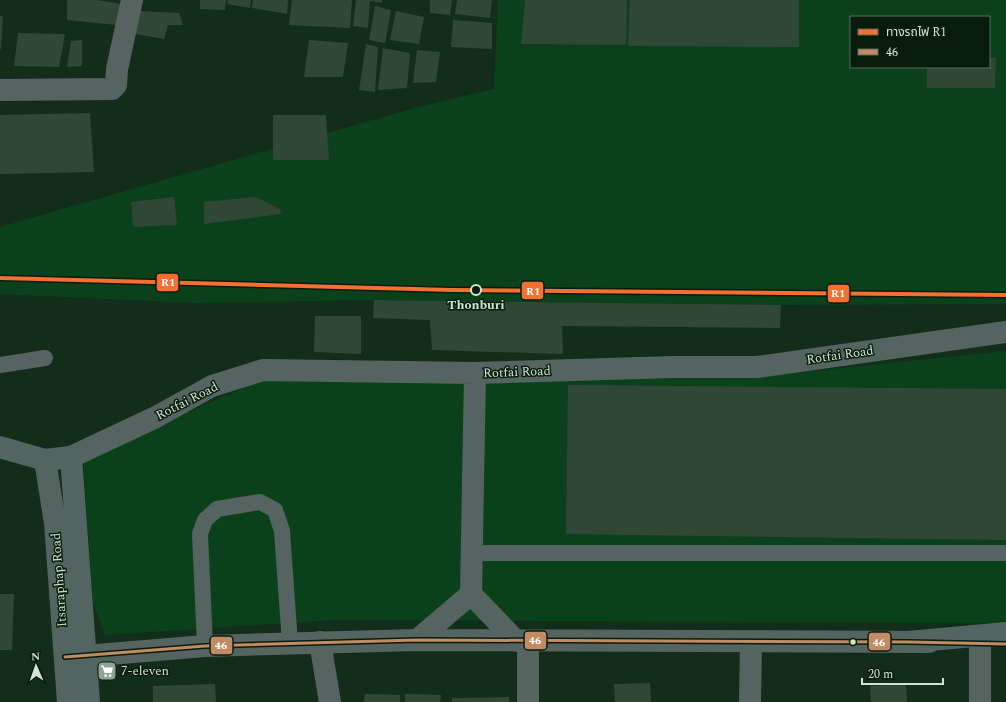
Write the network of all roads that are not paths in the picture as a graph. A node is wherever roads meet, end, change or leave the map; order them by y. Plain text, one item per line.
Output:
1 (132, 0) edge
2 (0, 90) edge
3 (1006, 332) edge
4 (45, 358) dead end
5 (0, 365) edge
6 (475, 373) junction
7 (0, 447) edge
8 (71, 457) junction
9 (45, 460) junction
10 (472, 553) junction
11 (1006, 553) edge
12 (471, 594) junction
13 (1006, 633) edge
14 (417, 640) junction
15 (522, 641) junction
16 (320, 642) junction
17 (750, 642) junction
18 (909, 642) junction
19 (290, 643) junction
20 (980, 644) junction
21 (1006, 644) edge
22 (205, 646) junction
23 (75, 656) junction
24 (68, 702) edge
25 (89, 702) edge
26 (330, 702) edge
27 (528, 702) edge
28 (750, 702) edge
29 (980, 702) edge

1 - 2 street
3 - 6 street, Rotfai Road
4 - 5 lane
6 - 8 street, Rotfai Road
6 - 10 street
7 - 9 main road
8 - 9 main road, Rotfai Road
8 - 23 main road
9 - 23 main road, Itsaraphap Road
10 - 11 lane
10 - 12 street
12 - 14 street
12 - 15 street
13 - 18 main road
14 - 15 street
14 - 16 street
15 - 17 street
15 - 27 street
16 - 19 street
16 - 26 street
17 - 18 street
17 - 28 street
18 - 20 street
19 - 22 street
19 - 22 lane
20 - 21 street
20 - 29 street
22 - 23 street
23 - 24 main road, Itsaraphap Road
23 - 25 main road

